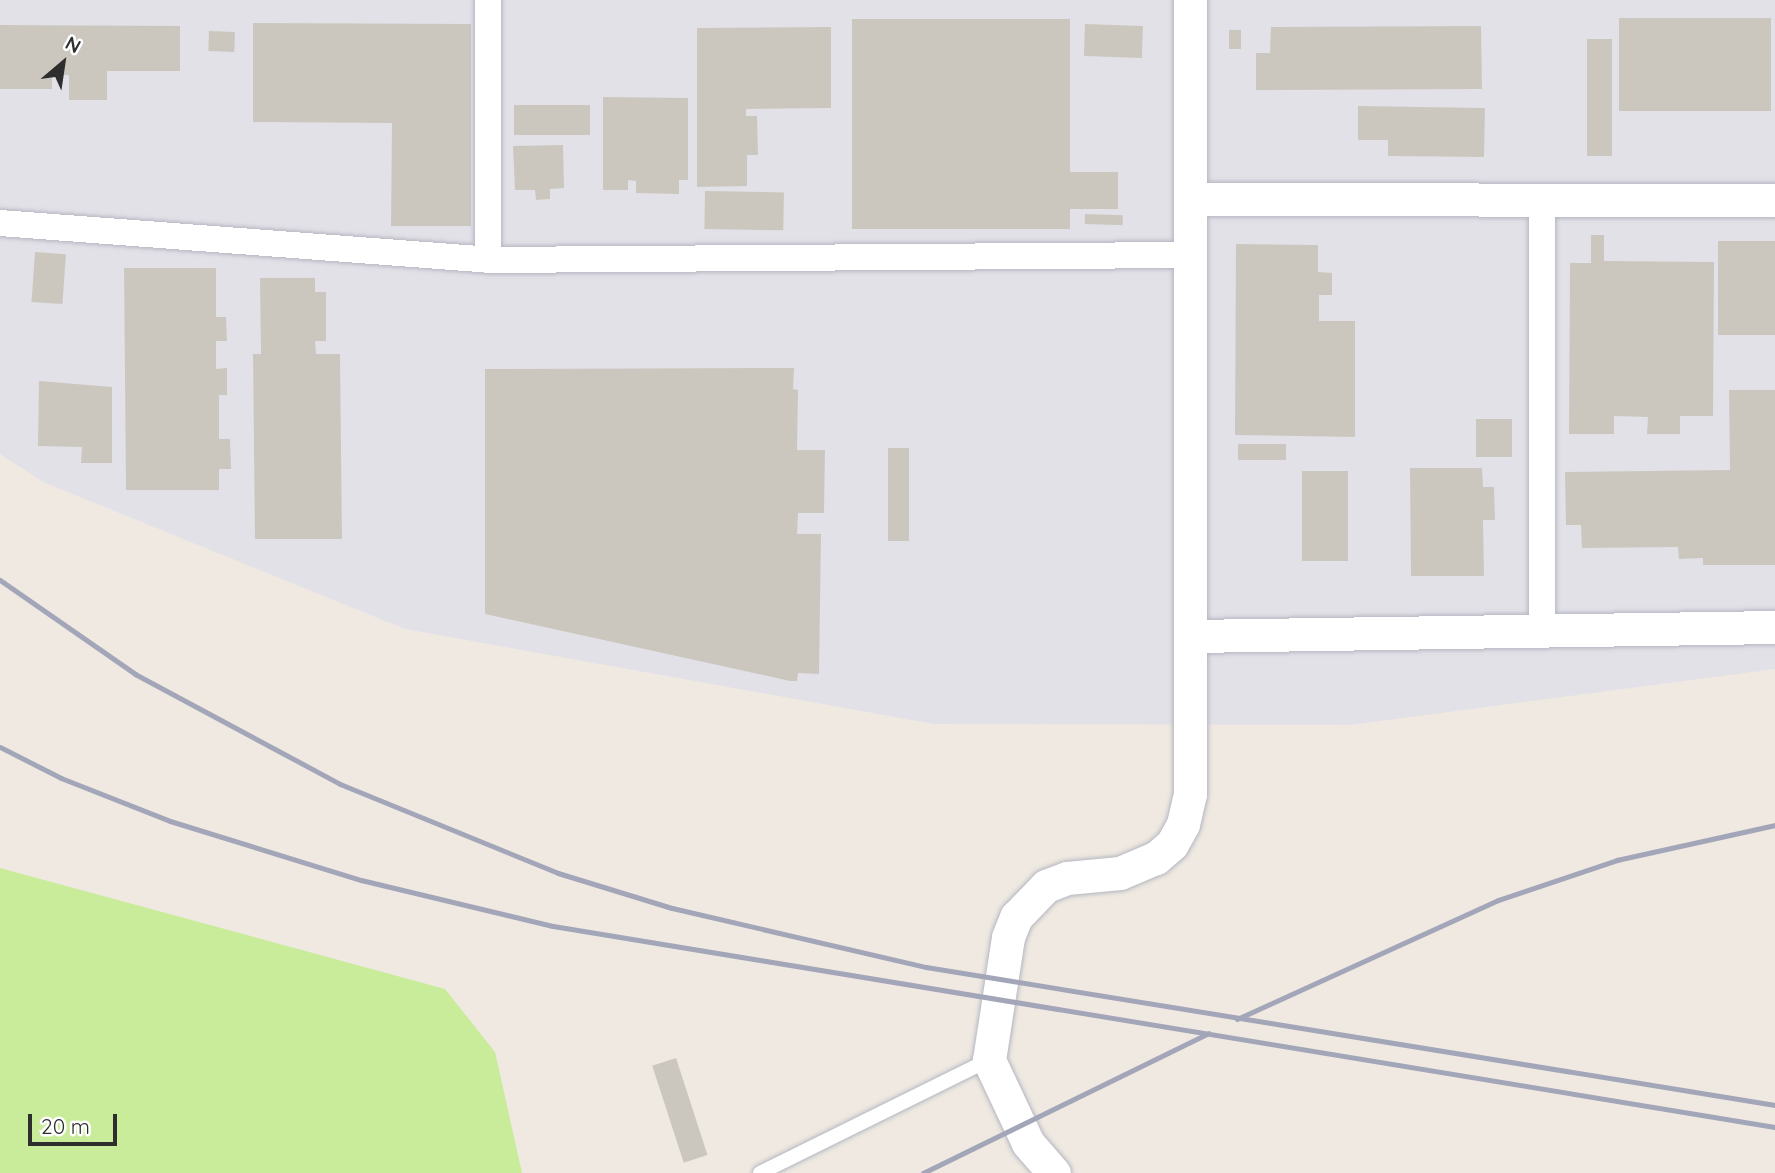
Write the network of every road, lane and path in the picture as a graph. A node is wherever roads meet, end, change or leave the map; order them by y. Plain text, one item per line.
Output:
1 (488, 0) edge
2 (1190, 0) edge
3 (1190, 199) junction
4 (1542, 200) junction
5 (1775, 200) edge
6 (0, 223) edge
7 (1190, 255) junction
8 (488, 260) junction
9 (1775, 627) edge
10 (1542, 631) junction
11 (1191, 636) junction
12 (989, 1060) junction
13 (760, 1173) edge
14 (1054, 1173) edge

1 - 8 street
2 - 3 street
3 - 4 street
3 - 7 street
4 - 5 street
4 - 10 street
6 - 8 street
7 - 8 street
7 - 11 street
9 - 10 street
10 - 11 street
11 - 12 street
12 - 13 lane
12 - 14 street

